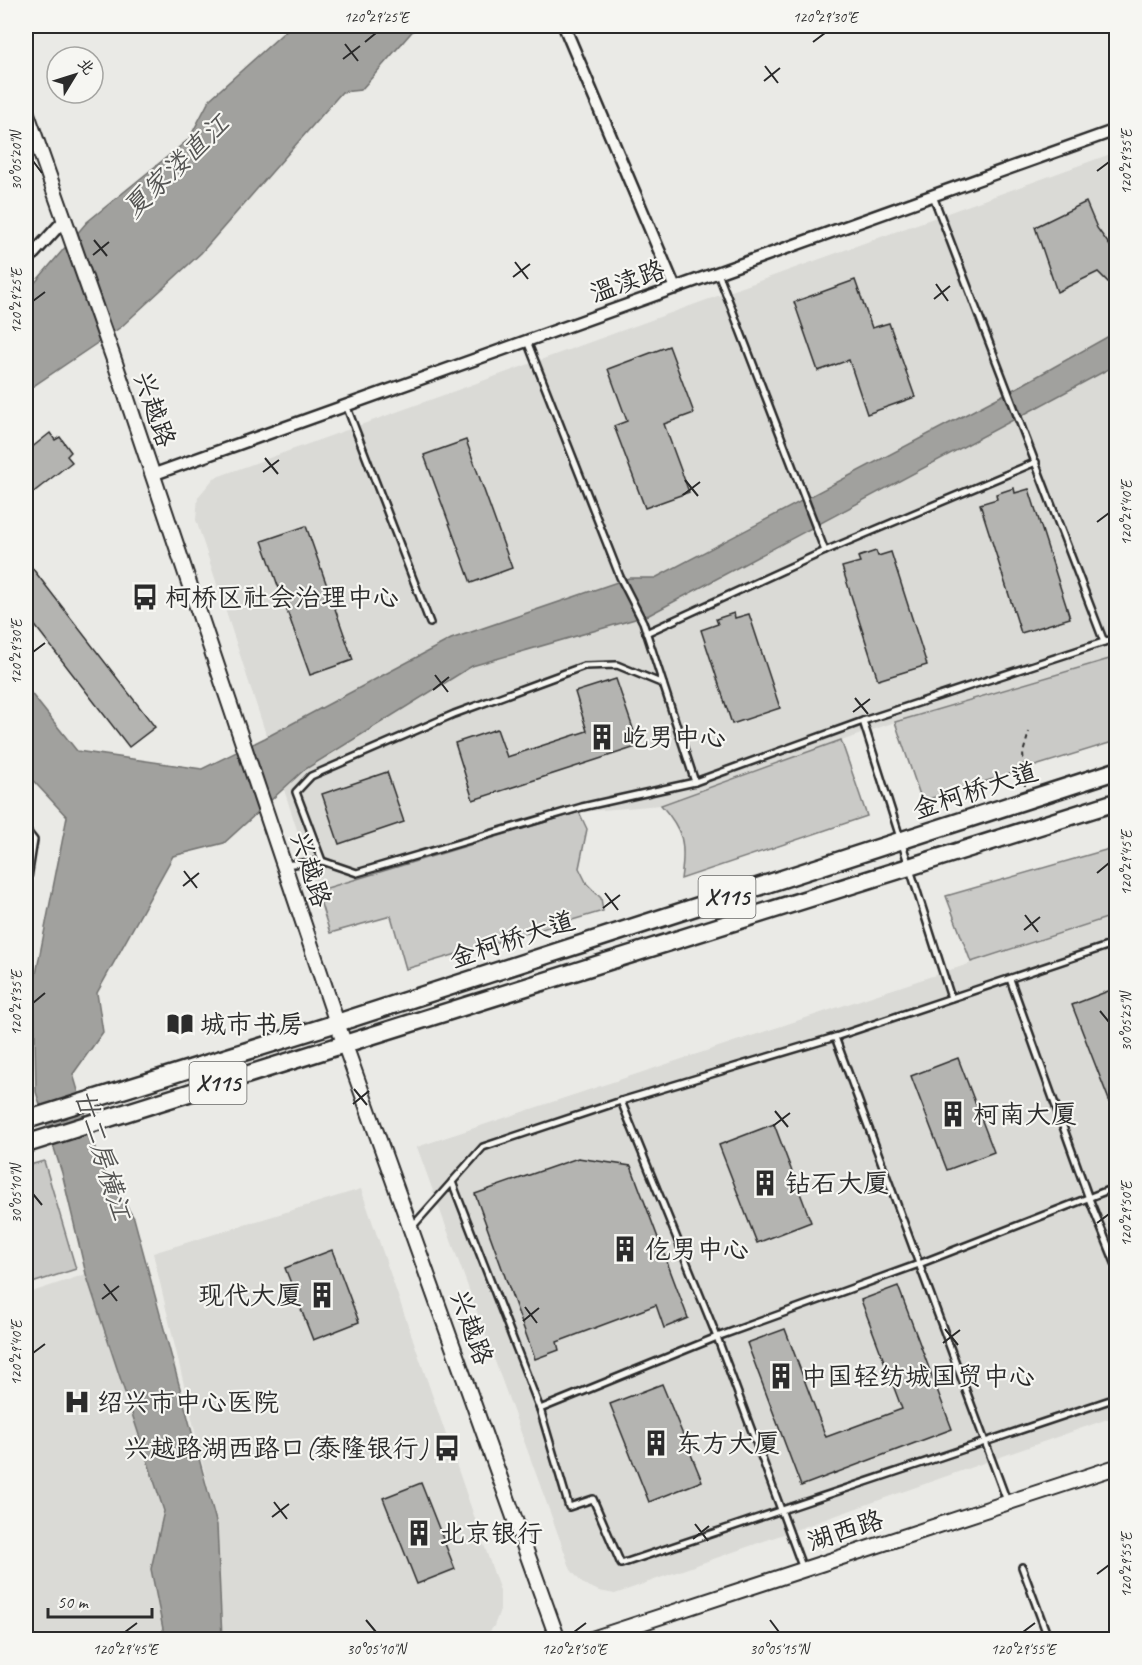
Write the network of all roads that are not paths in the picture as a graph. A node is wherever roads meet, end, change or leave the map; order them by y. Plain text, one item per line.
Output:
1 (564, 26) edge
2 (26, 111) edge
3 (1116, 130) edge
4 (933, 196) junction
5 (66, 225) junction
6 (26, 262) edge
7 (718, 273) junction
8 (675, 288) junction
9 (527, 341) junction
10 (346, 405) junction
11 (1036, 462) junction
12 (152, 475) junction
13 (825, 551) junction
14 (430, 623) dead end
15 (646, 633) junction
16 (1116, 638) edge
17 (1104, 642) junction
18 (663, 684) junction
19 (863, 721) junction
20 (1116, 771) edge
21 (695, 782) junction
22 (1116, 802) edge
23 (26, 830) edge
24 (26, 840) edge
25 (34, 840) junction
26 (900, 841) junction
27 (322, 861) junction
28 (284, 865) junction
29 (909, 867) junction
30 (26, 890) edge
31 (1116, 943) edge
32 (1010, 979) junction
33 (951, 998) junction
34 (337, 1023) junction
35 (835, 1037) junction
36 (344, 1045) junction
37 (621, 1101) junction
38 (30, 1118) edge
39 (26, 1144) edge
40 (452, 1182) junction
41 (1116, 1187) edge
42 (1088, 1196) junction
43 (411, 1228) junction
44 (919, 1264) junction
45 (1116, 1265) edge
46 (717, 1337) junction
47 (1116, 1398) edge
48 (540, 1409) junction
49 (986, 1443) junction
50 (1116, 1467) edge
51 (1007, 1503) junction
52 (781, 1510) junction
53 (1022, 1567) dead end
54 (804, 1569) junction
55 (558, 1640) edge
56 (589, 1640) edge
57 (1049, 1640) edge

1 - 8 street
2 - 5 street, 兴越路
3 - 4 street, 温渎路
4 - 7 street, 温渎路
4 - 11 lane
5 - 6 street
5 - 12 street, 兴越路
7 - 8 street, 温渎路
7 - 13 lane
8 - 9 street, 温渎路
9 - 10 street, 温渎路
9 - 15 lane
10 - 12 street, 温渎路
10 - 14 lane
11 - 13 lane
11 - 17 lane
12 - 28 street, 兴越路
13 - 15 lane
15 - 18 lane
16 - 17 lane
17 - 19 lane
18 - 21 lane
18 - 27 lane
19 - 21 lane
19 - 26 lane
20 - 26 main road, 金柯桥大道 / X115
21 - 27 lane
22 - 29 main road, 金柯桥大道 / X115
23 - 25 lane
24 - 25 lane
25 - 30 lane
26 - 29 lane
26 - 34 main road, 金柯桥大道 / X115
27 - 28 lane
28 - 34 street, 兴越路
29 - 33 lane
29 - 36 main road, 金柯桥大道 / X115
31 - 32 lane
32 - 33 lane
32 - 42 lane
33 - 35 lane
34 - 36 street, 兴越路
34 - 38 main road, 金柯桥大道 / X115
35 - 37 lane
35 - 44 lane
36 - 39 main road, 金柯桥大道 / X115
36 - 43 street, 兴越路
37 - 40 lane
37 - 46 lane
40 - 43 lane
40 - 48 lane
41 - 42 lane
42 - 44 lane
42 - 45 lane
43 - 55 street, 兴越路
44 - 46 lane
44 - 49 lane
46 - 48 lane
46 - 52 lane
47 - 49 lane
48 - 52 lane
49 - 51 lane
49 - 52 lane
50 - 51 street, 湖西路
51 - 54 street, 湖西路
52 - 54 lane
53 - 57 lane
54 - 56 street, 湖西路

